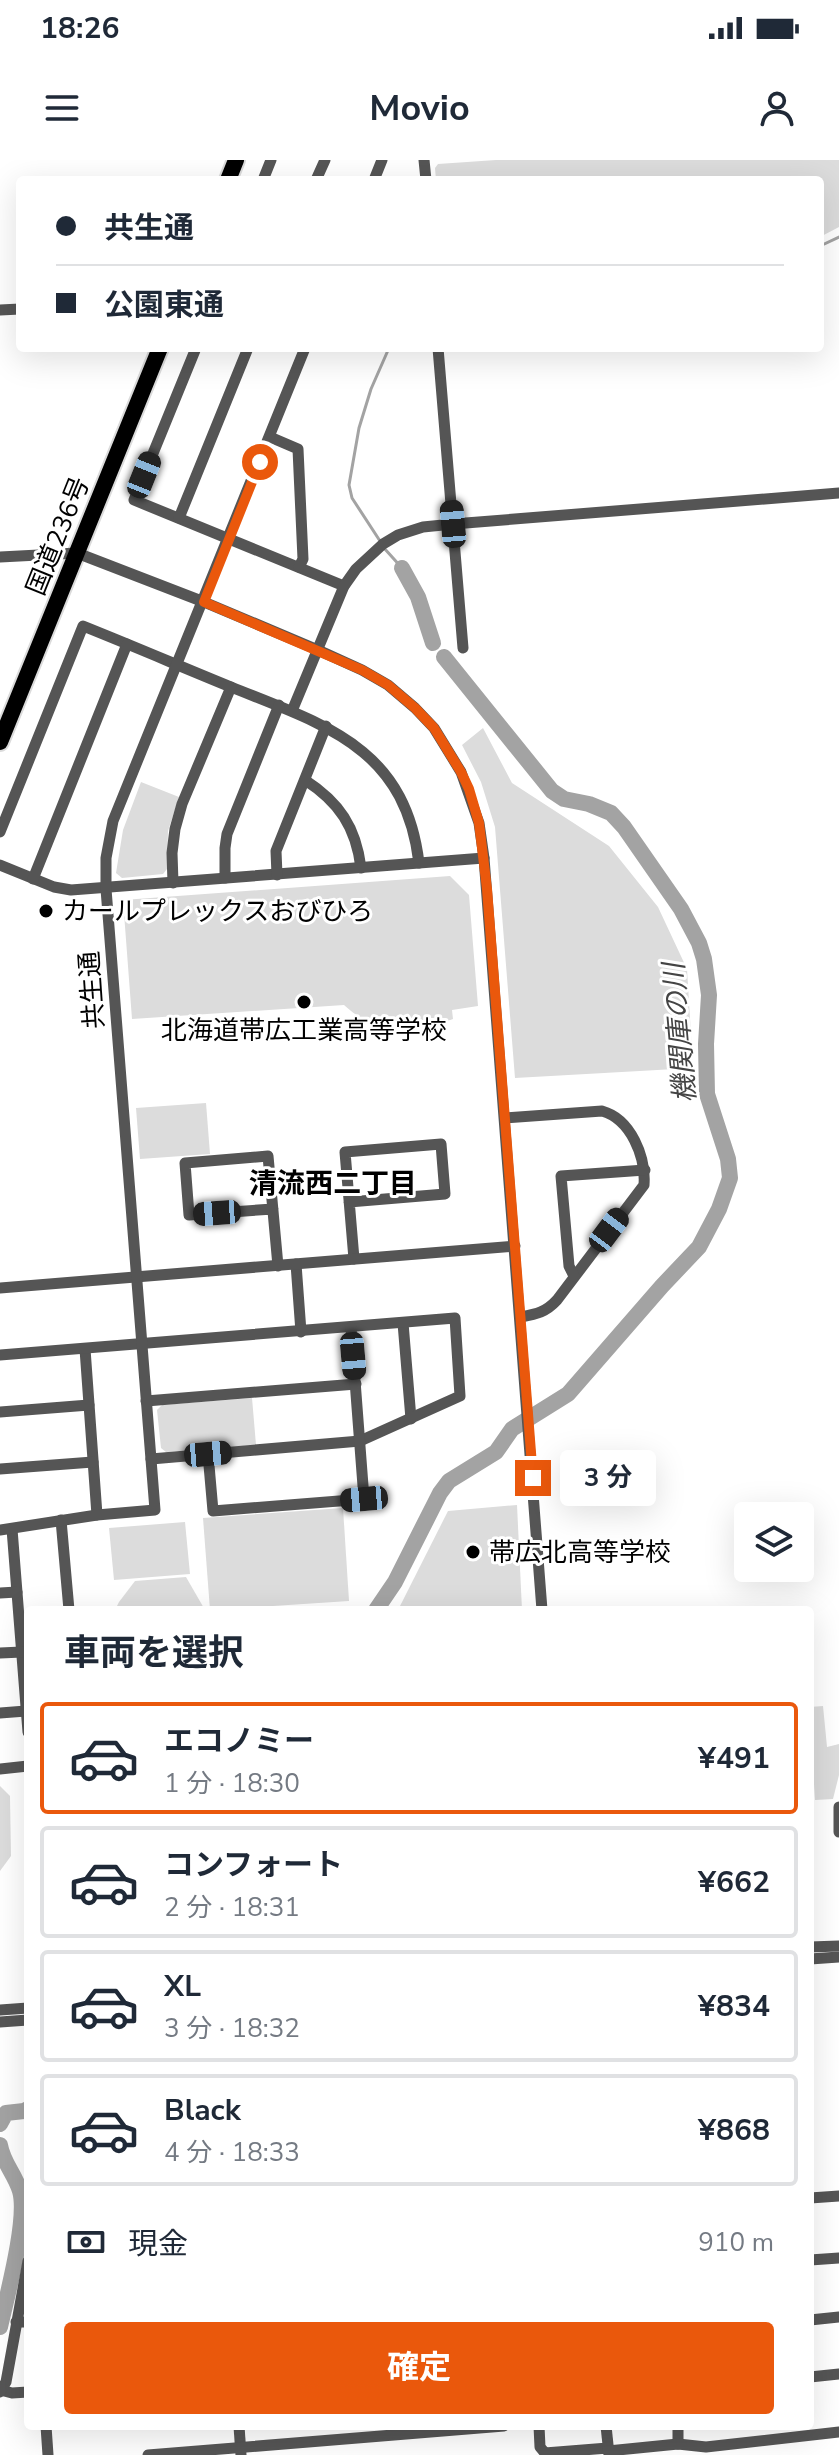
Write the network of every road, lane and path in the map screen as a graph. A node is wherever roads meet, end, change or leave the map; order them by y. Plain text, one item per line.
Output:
1 (158, 352) edge
2 (194, 352) edge
3 (246, 352) edge
4 (303, 352) edge
5 (438, 352) edge
6 (270, 437) junction
7 (839, 493) edge
8 (179, 518) junction
9 (453, 524) junction
10 (229, 538) junction
11 (77, 553) junction
12 (0, 557) edge
13 (299, 567) junction
14 (344, 586) junction
15 (204, 602) junction
16 (127, 644) junction
17 (463, 648) dead end
18 (318, 650) junction
19 (177, 664) junction
20 (231, 687) junction
21 (279, 705) junction
22 (292, 711) junction
23 (326, 726) junction
24 (0, 742) edge
25 (305, 780) junction
26 (0, 832) edge
27 (484, 858) junction
28 (419, 863) junction
29 (0, 865) edge
30 (361, 868) junction
31 (277, 875) junction
32 (225, 878) junction
33 (33, 879) junction
34 (173, 883) junction
35 (106, 889) junction
36 (505, 1118) junction
37 (645, 1170) junction
38 (349, 1202) junction
39 (273, 1209) junction
40 (515, 1246) junction
41 (354, 1259) junction
42 (296, 1264) junction
43 (278, 1266) junction
44 (574, 1276) junction
45 (137, 1277) junction
46 (0, 1288) edge
47 (521, 1317) junction
48 (403, 1323) junction
49 (351, 1328) junction
50 (301, 1332) junction
51 (142, 1344) junction
52 (85, 1349) junction
53 (0, 1355) edge
54 (356, 1384) junction
55 (146, 1401) junction
56 (89, 1405) junction
57 (0, 1412) edge
58 (411, 1419) junction
59 (360, 1441) junction
60 (208, 1454) junction
61 (151, 1459) junction
62 (93, 1462) junction
63 (0, 1469) edge
64 (97, 1515) junction
65 (61, 1520) junction
66 (6, 1530) edge
67 (17, 1592) junction
68 (0, 1593) edge
69 (69, 1606) edge
70 (542, 1606) edge
71 (22, 1652) junction
72 (0, 1653) edge
73 (24, 1682) edge
74 (24, 1711) edge
75 (0, 1713) edge
76 (24, 1766) edge
77 (0, 1769) edge
78 (839, 1807) edge
79 (838, 1816) edge
80 (839, 1832) edge
81 (839, 1946) edge
82 (814, 1947) edge
83 (839, 1957) edge
84 (814, 1959) edge
85 (24, 2008) edge
86 (0, 2010) edge
87 (24, 2020) edge
88 (0, 2022) edge
89 (839, 2196) edge
90 (814, 2198) edge
91 (839, 2258) edge
92 (814, 2260) edge
93 (24, 2302) edge
94 (839, 2317) edge
95 (814, 2320) edge
96 (22, 2322) edge
97 (839, 2374) edge
98 (814, 2377) edge
99 (1, 2391) edge
100 (24, 2392) edge
101 (46, 2430) edge
102 (239, 2430) edge
103 (406, 2430) edge
104 (539, 2430) edge
105 (606, 2430) edge
106 (678, 2430) edge
107 (798, 2431) edge
108 (348, 2432) edge
109 (839, 2432) edge
110 (678, 2444) junction
111 (241, 2451) edge
112 (608, 2451) edge
113 (48, 2455) edge
114 (148, 2455) edge

1 - 11 highway, 国道236号
2 - 8 street
3 - 8 street
4 - 6 street, 共生通
5 - 9 street
6 - 10 street, 共生通
6 - 13 street
7 - 9 street
8 - 10 street
9 - 14 street
9 - 17 street
10 - 13 street
10 - 15 street, 共生通
11 - 12 street
11 - 15 street
11 - 24 highway, 国道236号
13 - 14 street
14 - 18 street
15 - 18 street
15 - 19 street, 共生通
16 - 19 street
16 - 26 street
16 - 33 street
18 - 22 street
18 - 27 street
19 - 20 street
19 - 35 street, 共生通
20 - 21 street
20 - 34 street
21 - 22 street
21 - 32 street
22 - 23 street
23 - 25 street
23 - 28 street
25 - 30 street
25 - 31 street
27 - 28 street
27 - 36 street
28 - 30 street
29 - 33 street
30 - 31 street
31 - 32 street
32 - 34 street
33 - 35 street
34 - 35 street
35 - 45 street, 共生通
36 - 37 street
36 - 40 street
37 - 44 street
37 - 44 street
38 - 38 street
38 - 41 street
39 - 39 street
39 - 43 street
40 - 41 street
40 - 47 street
41 - 42 street
42 - 43 street
42 - 50 street
43 - 45 street
44 - 47 street
45 - 46 street
45 - 51 street, 共生通
47 - 70 street
48 - 49 street
48 - 58 street
48 - 58 street
49 - 50 street
49 - 54 street
50 - 51 street
51 - 52 street
51 - 55 street, 共生通
52 - 53 street
52 - 56 street
54 - 55 street
54 - 59 street
55 - 61 street, 共生通
56 - 57 street
56 - 62 street
58 - 59 street
59 - 60 street
59 - 60 street
60 - 61 street
61 - 64 street, 共生通
62 - 63 street
62 - 64 street
64 - 65 street, 共生通
65 - 66 street, 共生通
65 - 69 street
66 - 67 street
67 - 68 street
67 - 71 street
71 - 72 street
71 - 73 street
74 - 75 street
76 - 77 street
78 - 79 street
79 - 80 street
81 - 82 street
83 - 84 street
85 - 86 street
87 - 88 street
89 - 90 street
91 - 92 street
93 - 96 street
94 - 95 street
96 - 99 street
97 - 98 street
99 - 100 street
101 - 113 street
102 - 111 street
103 - 108 street
104 - 112 street
105 - 112 street
106 - 110 street
107 - 109 street
107 - 110 street
108 - 111 street
110 - 112 street
111 - 114 street

